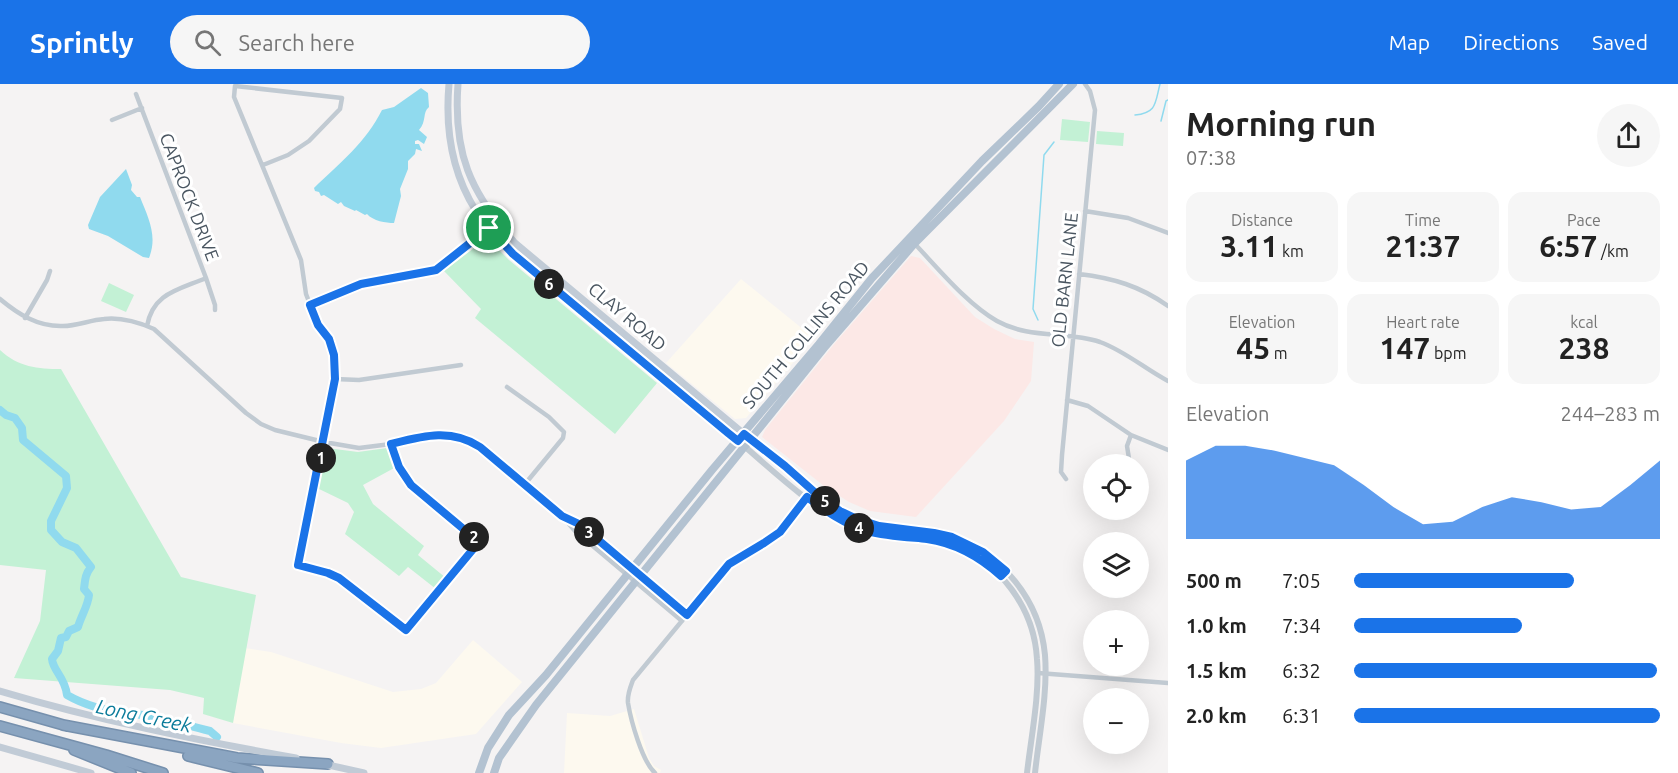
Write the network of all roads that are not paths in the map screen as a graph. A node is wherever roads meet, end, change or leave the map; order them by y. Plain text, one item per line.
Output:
1 (449, 84) edge
2 (458, 84) edge
3 (1059, 84) edge
4 (1073, 84) edge
5 (1084, 84) edge
6 (136, 94) dead end
7 (1043, 106) junction
8 (141, 108) junction
9 (112, 120) dead end
10 (263, 165) junction
11 (1085, 211) junction
12 (496, 222) junction
13 (489, 228) junction
14 (1168, 233) edge
15 (912, 241) junction
16 (50, 271) dead end
17 (1079, 274) junction
18 (206, 279) junction
19 (0, 299) edge
20 (310, 305) junction
21 (1168, 306) edge
22 (214, 310) dead end
23 (24, 318) junction
24 (147, 326) junction
25 (1073, 337) junction
26 (461, 365) dead end
27 (335, 379) junction
28 (1168, 381) edge
29 (507, 387) dead end
30 (1066, 400) junction
31 (1131, 435) junction
32 (747, 437) junction
33 (738, 441) junction
34 (324, 442) junction
35 (391, 444) junction
36 (745, 447) junction
37 (1168, 450) edge
38 (1128, 454) edge
39 (1066, 479) dead end
40 (525, 484) junction
41 (812, 490) junction
42 (807, 497) junction
43 (562, 516) junction
44 (906, 530) junction
45 (905, 537) junction
46 (600, 541) junction
47 (595, 548) junction
48 (631, 572) junction
49 (1003, 574) junction
50 (638, 578) junction
51 (687, 615) junction
52 (682, 621) junction
53 (1041, 673) junction
54 (546, 675) junction
55 (554, 682) junction
56 (1168, 683) edge
57 (0, 691) edge
58 (0, 707) edge
59 (63, 725) junction
60 (0, 726) edge
61 (58, 742) junction
62 (0, 747) edge
63 (328, 764) junction
64 (479, 771) edge
65 (91, 773) edge
66 (131, 773) edge
67 (164, 773) edge
68 (258, 773) edge
69 (364, 773) edge
70 (495, 773) edge
71 (655, 773) edge
72 (1027, 773) edge
73 (1035, 773) edge

1 - 13 main road, CLAY ROAD
2 - 12 main road, CLAY ROAD
3 - 7 main road
4 - 7 main road
5 - 11 street, OLD BARN LANE
6 - 8 street, CAPROCK DRIVE
7 - 15 main road, SOUTH COLLINS ROAD
8 - 9 street
8 - 18 street, CAPROCK DRIVE
10 - 10 street
10 - 20 street
11 - 14 street
11 - 17 street, OLD BARN LANE
12 - 13 street
12 - 32 main road, CLAY ROAD
13 - 20 street
13 - 33 main road, CLAY ROAD
15 - 25 street
15 - 32 main road, SOUTH COLLINS ROAD
16 - 23 street
17 - 21 street
17 - 25 street, OLD BARN LANE
18 - 22 street, CAPROCK DRIVE
18 - 24 street
19 - 23 street
20 - 27 street
23 - 24 street
24 - 34 street
25 - 28 street
25 - 30 street, OLD BARN LANE
26 - 27 street
27 - 34 street
29 - 40 street
30 - 31 street
30 - 39 street, OLD BARN LANE
31 - 37 street
31 - 38 street
32 - 33 main road, SOUTH COLLINS ROAD
32 - 36 main road, SOUTH COLLINS ROAD
32 - 41 street
33 - 36 street
33 - 48 main road, SOUTH COLLINS ROAD
34 - 35 street
34 - 35 street
35 - 40 street
36 - 42 street
36 - 50 main road, SOUTH COLLINS ROAD
40 - 43 street
41 - 42 street
41 - 44 street
42 - 45 street
42 - 51 street
43 - 46 street
43 - 47 street
44 - 45 street
44 - 49 street
45 - 49 street
46 - 47 street
46 - 48 street
47 - 48 street
48 - 50 street
48 - 50 street
48 - 54 main road, SOUTH COLLINS ROAD
49 - 53 street
50 - 51 street
50 - 52 street
50 - 55 main road, SOUTH COLLINS ROAD
51 - 52 street
52 - 71 street
53 - 56 street
53 - 72 street
53 - 73 street
54 - 55 main road
54 - 64 main road, SOUTH COLLINS ROAD
55 - 70 main road, SOUTH COLLINS ROAD
57 - 63 main road
58 - 59 highway
59 - 63 highway
59 - 68 highway
60 - 61 highway
61 - 66 highway
61 - 67 highway
62 - 65 main road
63 - 69 main road

